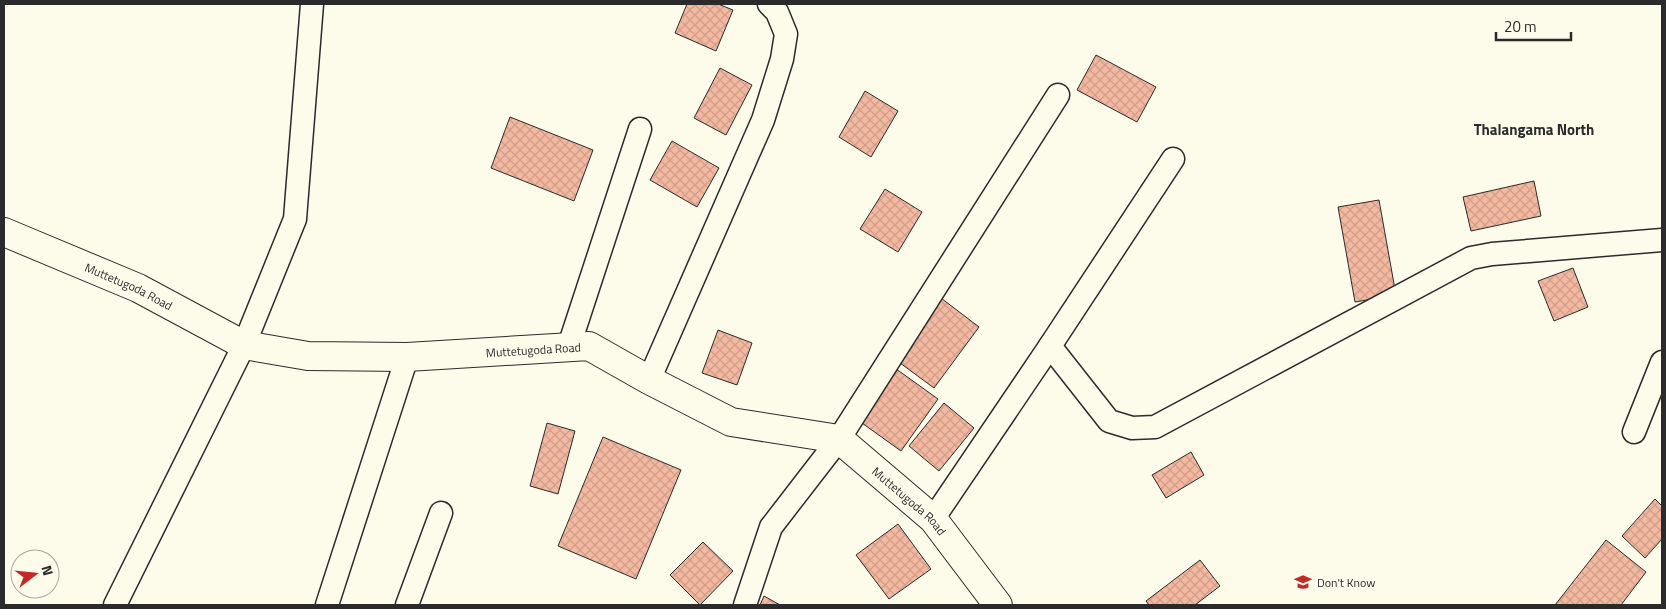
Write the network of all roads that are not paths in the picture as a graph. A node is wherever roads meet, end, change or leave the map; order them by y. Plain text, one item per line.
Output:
1 (312, 4) edge
2 (769, 4) edge
3 (1058, 96) dead end
4 (640, 129) dead end
5 (1173, 160) dead end
6 (5, 234) edge
7 (1662, 240) edge
8 (244, 345) junction
9 (569, 346) junction
10 (1050, 346) junction
11 (407, 357) junction
12 (1662, 362) edge
13 (649, 380) junction
14 (1634, 432) dead end
15 (839, 439) junction
16 (441, 513) dead end
17 (933, 519) junction
18 (115, 605) edge
19 (327, 605) edge
20 (407, 605) edge
21 (745, 605) edge
22 (998, 605) edge

1 - 8 street
2 - 13 street
3 - 15 street
4 - 9 street
5 - 10 street
6 - 8 street, Muttetugoda Road
7 - 10 street
8 - 11 street, Muttetugoda Road
8 - 18 street
9 - 11 street, Muttetugoda Road
9 - 13 street, Muttetugoda Road
10 - 17 street
11 - 19 street
12 - 14 street
13 - 15 street, Muttetugoda Road
15 - 17 street, Muttetugoda Road
15 - 21 street
16 - 20 street
17 - 22 street, Muttetugoda Road

